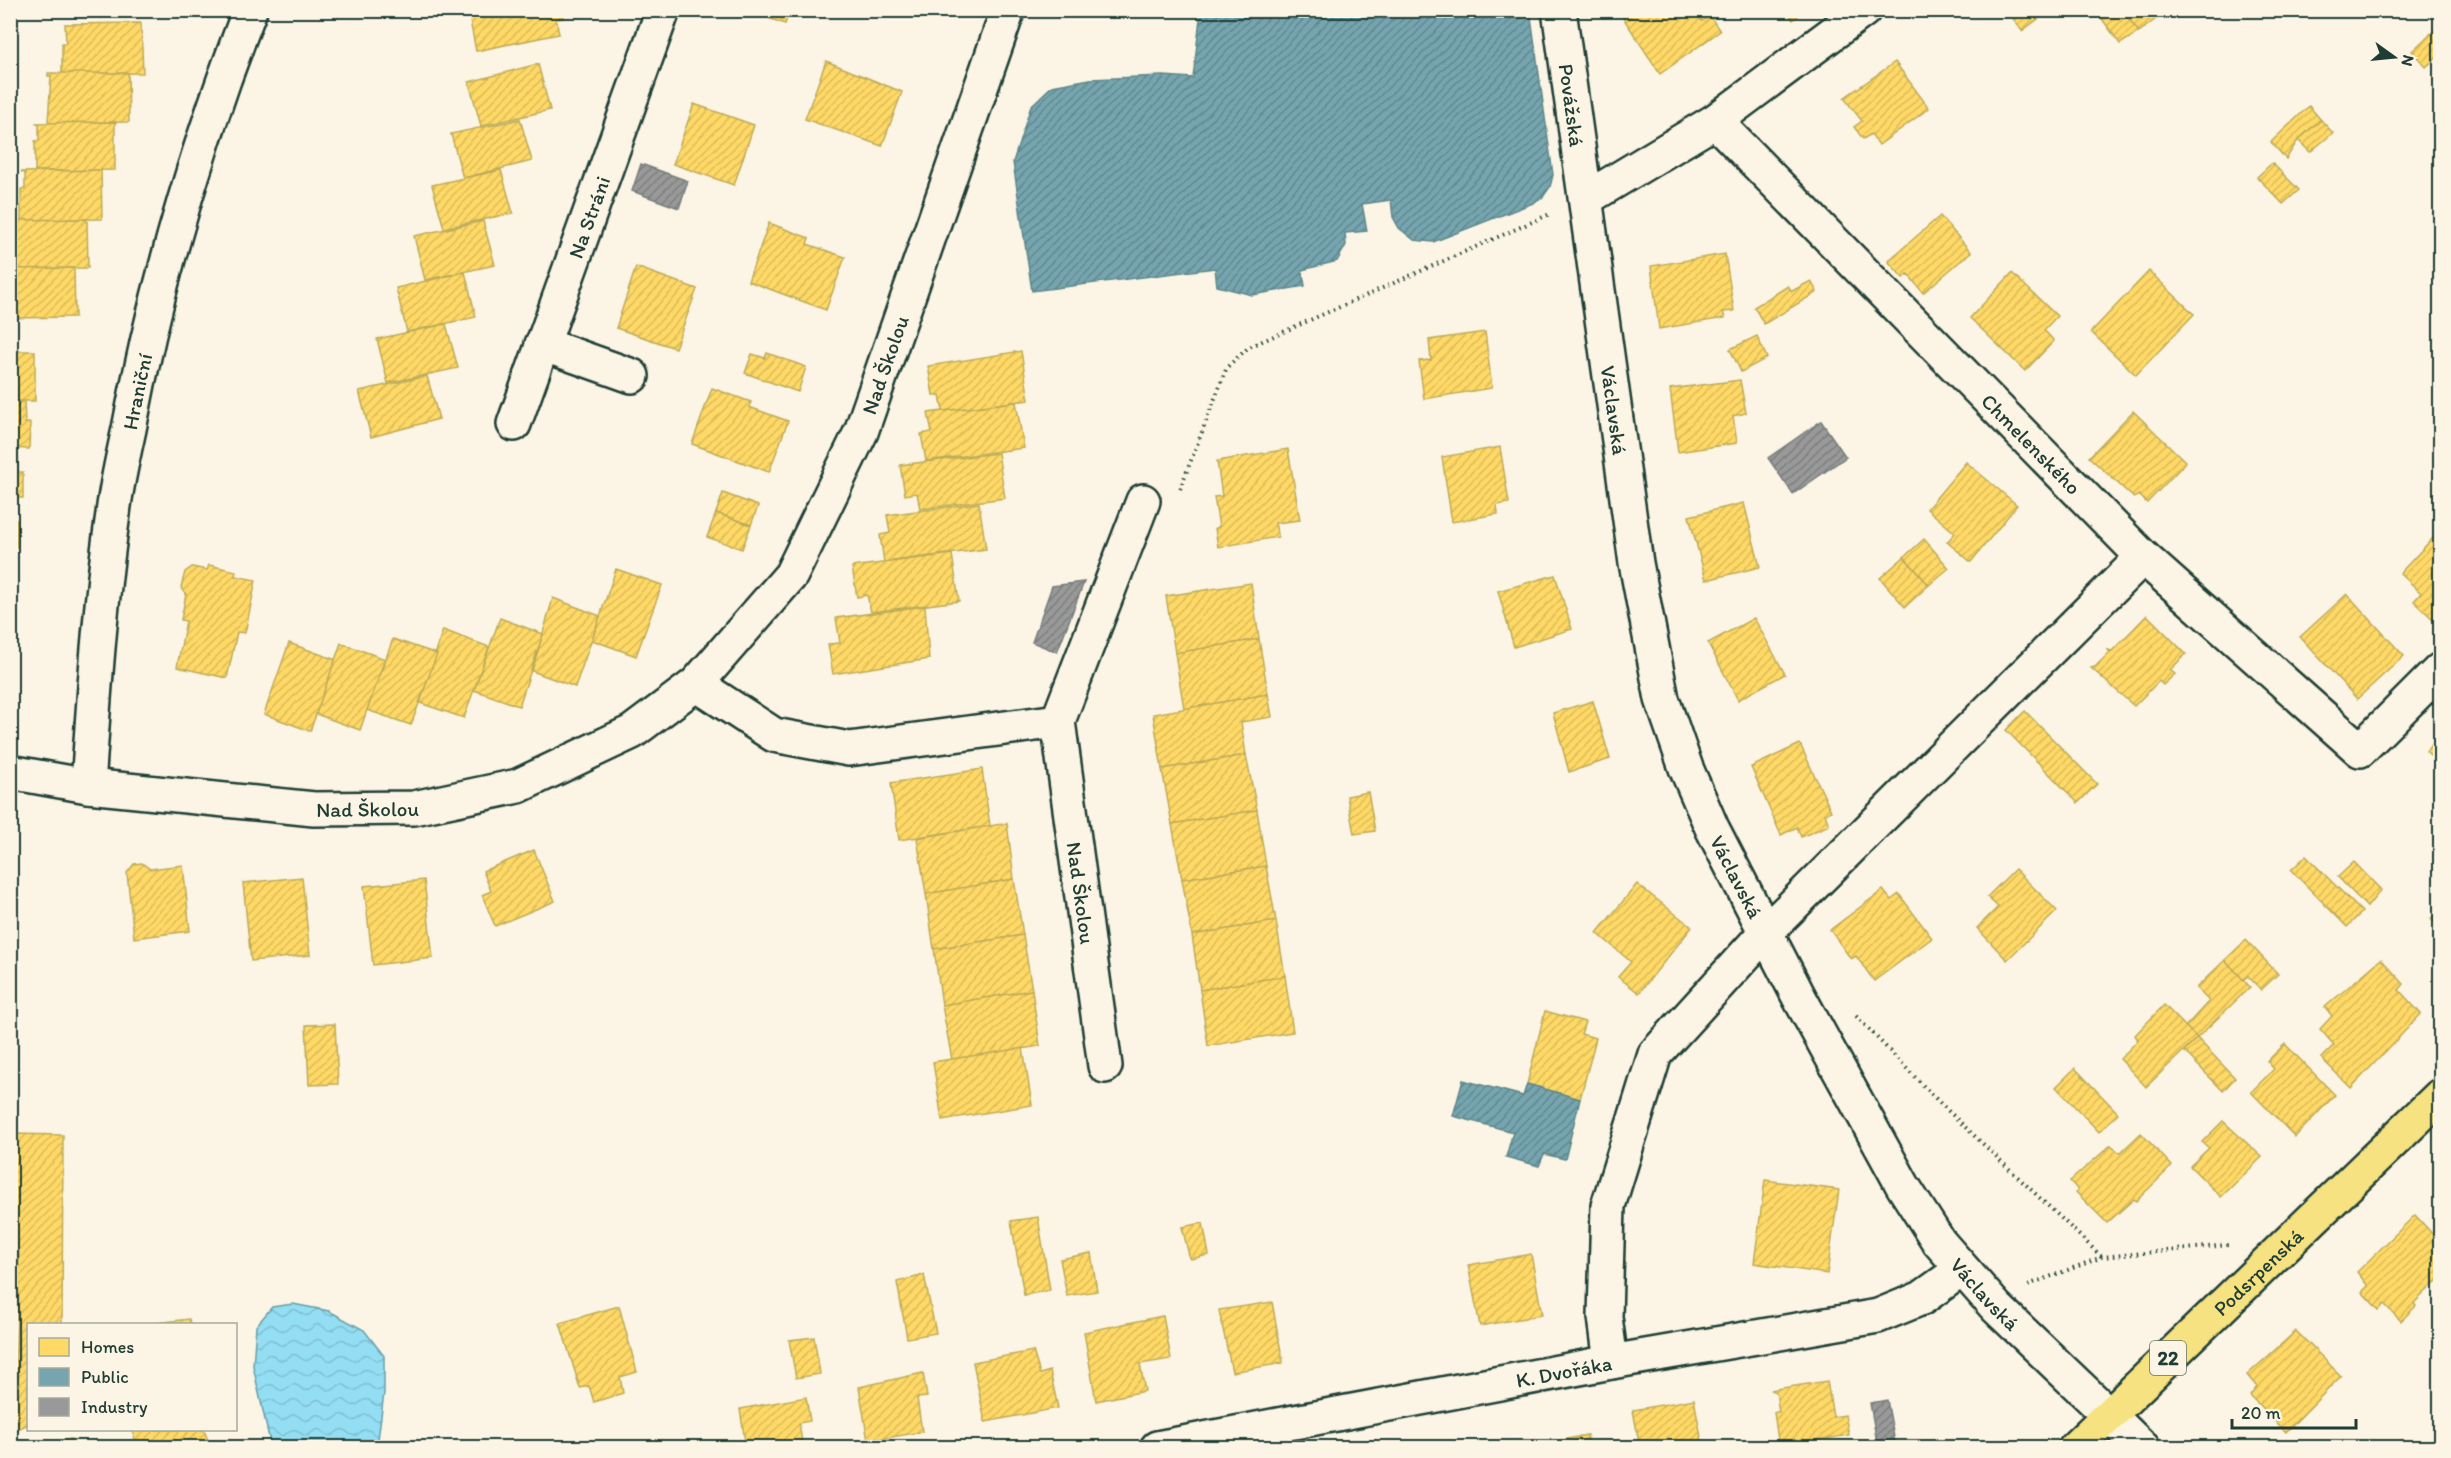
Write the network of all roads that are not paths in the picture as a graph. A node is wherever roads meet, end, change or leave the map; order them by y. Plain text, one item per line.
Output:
1 (250, 10) edge
2 (663, 10) edge
3 (1008, 10) edge
4 (1559, 10) edge
5 (1864, 10) edge
6 (1715, 121) junction
7 (1587, 198) junction
8 (542, 344) junction
9 (632, 376) dead end
10 (514, 424) dead end
11 (1143, 501) road end
12 (2143, 557) junction
13 (2440, 670) edge
14 (696, 684) junction
15 (1058, 721) junction
16 (10, 772) edge
17 (88, 786) junction
18 (1766, 932) junction
19 (1105, 1066) dead end
20 (2440, 1095) edge
21 (1960, 1270) junction
22 (1611, 1362) junction
23 (2108, 1414) junction
24 (1285, 1436) edge
25 (1157, 1448) edge
26 (2075, 1448) edge
27 (2142, 1448) edge

1 - 17 street, Hraniční
2 - 8 street, Na Stráni
3 - 14 street, Nad Školou
4 - 7 street, Povážská
5 - 6 street
6 - 7 street
6 - 12 street, Chmelenského
7 - 18 street, Václavská
8 - 9 street
8 - 10 street, Na Stráni
11 - 15 street, Nad Školou
12 - 13 street, Chmelenského
12 - 18 street, Václavská
14 - 15 street
14 - 17 street, Nad Školou
15 - 19 street, Nad Školou
16 - 17 street, Nad Školou
18 - 21 street, Václavská
18 - 22 street, Václavská
20 - 23 main road, Podsrpenská / 22
21 - 22 street, K. Dvořáka
21 - 23 street, Václavská
22 - 24 street, K. Dvořáka
23 - 26 main road, Podsrpenská / 22
23 - 27 street, Václavská
24 - 25 street, K. Dvořáka

